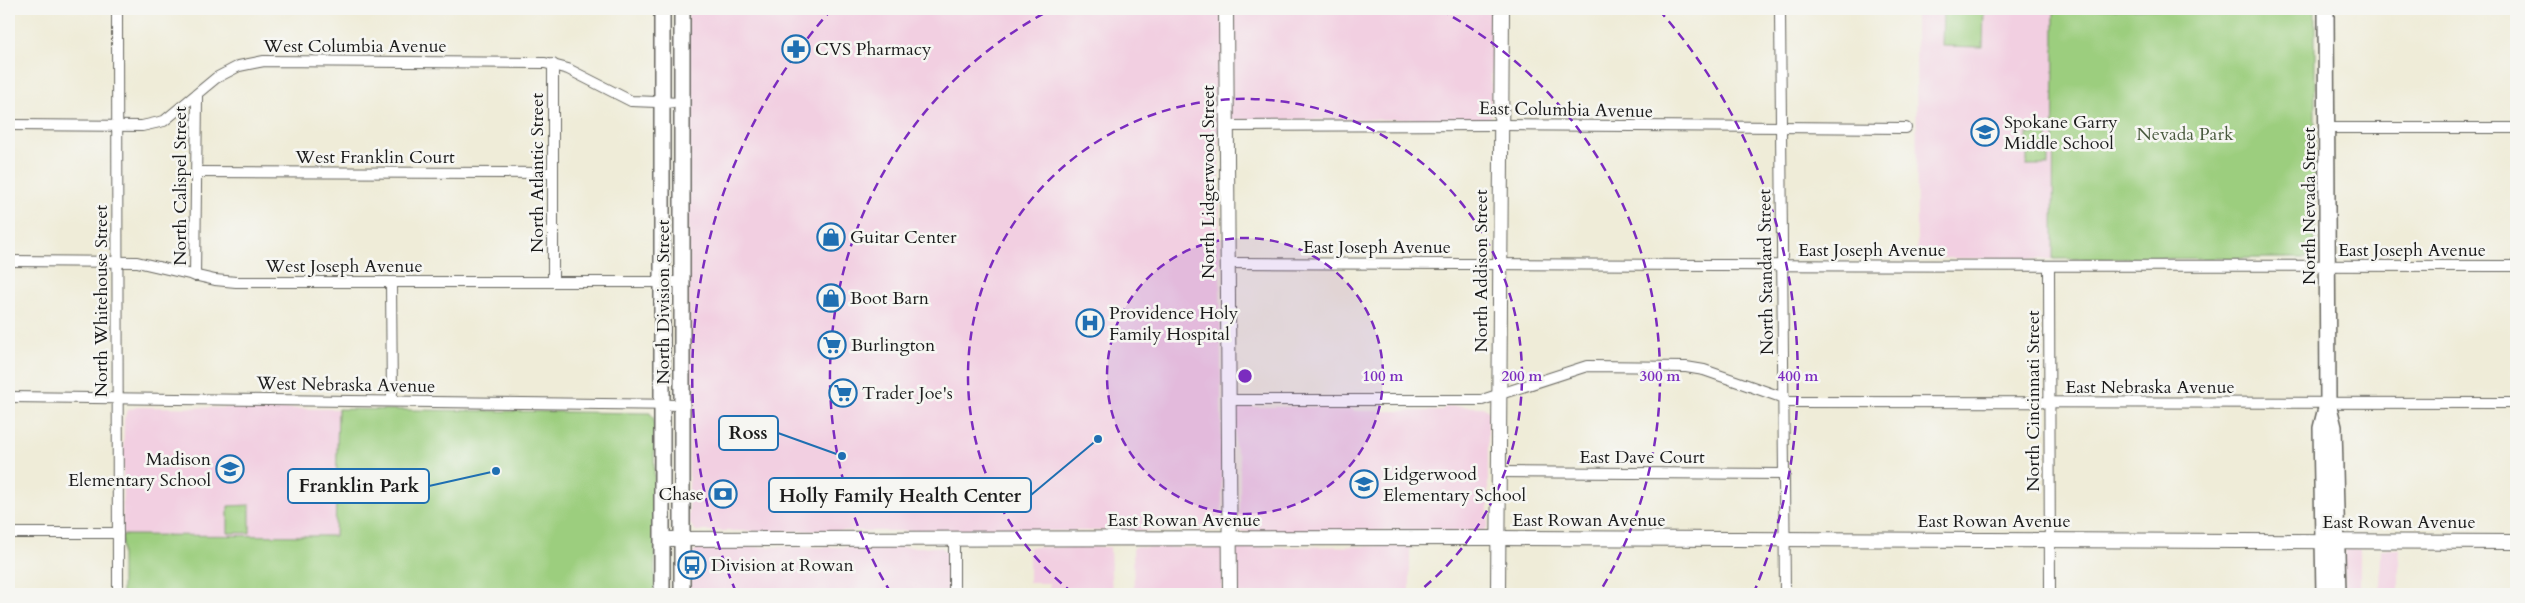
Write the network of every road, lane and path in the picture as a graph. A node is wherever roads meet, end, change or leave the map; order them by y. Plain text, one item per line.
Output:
1 (117, 9) edge
2 (662, 9) edge
3 (682, 9) edge
4 (1226, 9) edge
5 (1502, 9) edge
6 (1780, 9) edge
7 (2326, 9) edge
8 (553, 64) junction
9 (197, 96) junction
10 (662, 103) junction
11 (682, 103) junction
12 (9, 125) edge
13 (118, 125) junction
14 (1501, 125) junction
15 (1226, 126) junction
16 (1780, 128) junction
17 (1906, 128) dead end
18 (2328, 128) junction
19 (2516, 128) edge
20 (197, 172) junction
21 (553, 173) junction
22 (9, 261) edge
23 (118, 262) junction
24 (1228, 263) junction
25 (1499, 263) junction
26 (1782, 265) junction
27 (2516, 266) edge
28 (2050, 267) junction
29 (2327, 267) junction
30 (195, 276) junction
31 (391, 282) junction
32 (553, 282) junction
33 (662, 282) junction
34 (682, 282) junction
35 (1499, 395) junction
36 (9, 397) edge
37 (118, 399) junction
38 (1228, 400) junction
39 (1784, 400) junction
40 (392, 402) junction
41 (2050, 403) junction
42 (2328, 403) junction
43 (663, 404) junction
44 (2516, 404) edge
45 (682, 405) junction
46 (1499, 472) junction
47 (1785, 474) junction
48 (9, 533) edge
49 (118, 533) junction
50 (1498, 538) junction
51 (662, 539) junction
52 (682, 539) junction
53 (954, 539) junction
54 (1229, 539) junction
55 (1785, 540) junction
56 (2050, 540) junction
57 (2322, 540) junction
58 (2338, 541) junction
59 (2516, 542) edge
60 (118, 594) edge
61 (662, 594) edge
62 (682, 594) edge
63 (954, 594) edge
64 (1230, 594) edge
65 (1498, 594) edge
66 (1785, 594) edge
67 (2050, 594) edge
68 (2324, 594) edge
69 (2338, 594) edge

1 - 13 street, North Whitehouse Street
2 - 10 main road, North Division Street
3 - 11 main road, North Division Street
4 - 15 street, North Lidgerwood Street
5 - 14 street, North Addison Street
6 - 16 street, North Standard Street
7 - 18 main road, North Nevada Street
8 - 9 street, West Columbia Avenue
8 - 10 street, West Columbia Avenue
8 - 21 street, North Atlantic Street
9 - 13 street, West Columbia Avenue
9 - 20 street, North Calispel Street
10 - 11 street, West Columbia Avenue
10 - 33 main road, North Division Street
11 - 34 main road, North Division Street
12 - 13 street, West Columbia Avenue
13 - 23 street, North Whitehouse Street
14 - 15 street, East Columbia Avenue
14 - 16 street, East Columbia Avenue
14 - 25 street, North Addison Street
15 - 24 street, North Lidgerwood Street
16 - 17 street, East Columbia Avenue
16 - 26 street, North Standard Street
18 - 19 street
18 - 29 main road, North Nevada Street
20 - 21 street, West Franklin Court
20 - 30 street, North Calispel Street
21 - 32 street, North Atlantic Street
22 - 23 street, West Joseph Avenue
23 - 30 street, West Joseph Avenue
23 - 37 street, North Whitehouse Street
24 - 25 street, East Joseph Avenue
24 - 38 street, North Lidgerwood Street
25 - 26 street, East Joseph Avenue
25 - 35 street, North Addison Street
26 - 28 street, East Joseph Avenue
26 - 39 street, North Standard Street
27 - 29 street, East Joseph Avenue
28 - 29 street, East Joseph Avenue
28 - 41 street, North Cincinnati Street
29 - 42 main road, North Nevada Street
30 - 31 street, West Joseph Avenue
31 - 32 street, West Joseph Avenue
31 - 40 street
32 - 33 street, West Joseph Avenue
33 - 34 street, West Joseph Avenue
33 - 43 main road, North Division Street
34 - 45 main road, North Division Street
35 - 38 street, East Nebraska Avenue
35 - 39 street, East Nebraska Avenue
35 - 46 street, North Addison Street
36 - 37 street, West Nebraska Avenue
37 - 40 street, West Nebraska Avenue
37 - 49 street, North Whitehouse Street
38 - 54 street, North Lidgerwood Street
39 - 41 street, East Nebraska Avenue
39 - 47 street, North Standard Street
40 - 43 street, West Nebraska Avenue
41 - 42 street, East Nebraska Avenue
41 - 56 street, North Cincinnati Street
42 - 44 street, East Nebraska Avenue
42 - 57 main road, North Nevada Street
42 - 58 main road, North Nevada Street
43 - 45 street, West Nebraska Avenue
43 - 51 main road, North Division Street
45 - 52 main road, North Division Street
46 - 47 street, East Dave Court
46 - 50 street, North Addison Street
47 - 55 street, North Standard Street
48 - 49 street
49 - 60 street, North Whitehouse Street
50 - 54 street, East Rowan Avenue
50 - 55 street, East Rowan Avenue
50 - 65 street, North Addison Street
51 - 52 street, East Rowan Avenue
51 - 61 main road, North Division Street
52 - 53 street, East Rowan Avenue
52 - 62 main road, North Division Street
53 - 54 street, East Rowan Avenue
53 - 63 street
54 - 64 street, North Lidgerwood Street
55 - 56 street, East Rowan Avenue
55 - 66 street, North Standard Street
56 - 57 street, East Rowan Avenue
56 - 67 street, North Cincinnati Street
57 - 58 street, East Rowan Avenue
57 - 68 main road, North Nevada Street
58 - 59 street, East Rowan Avenue
58 - 69 main road, North Nevada Street

